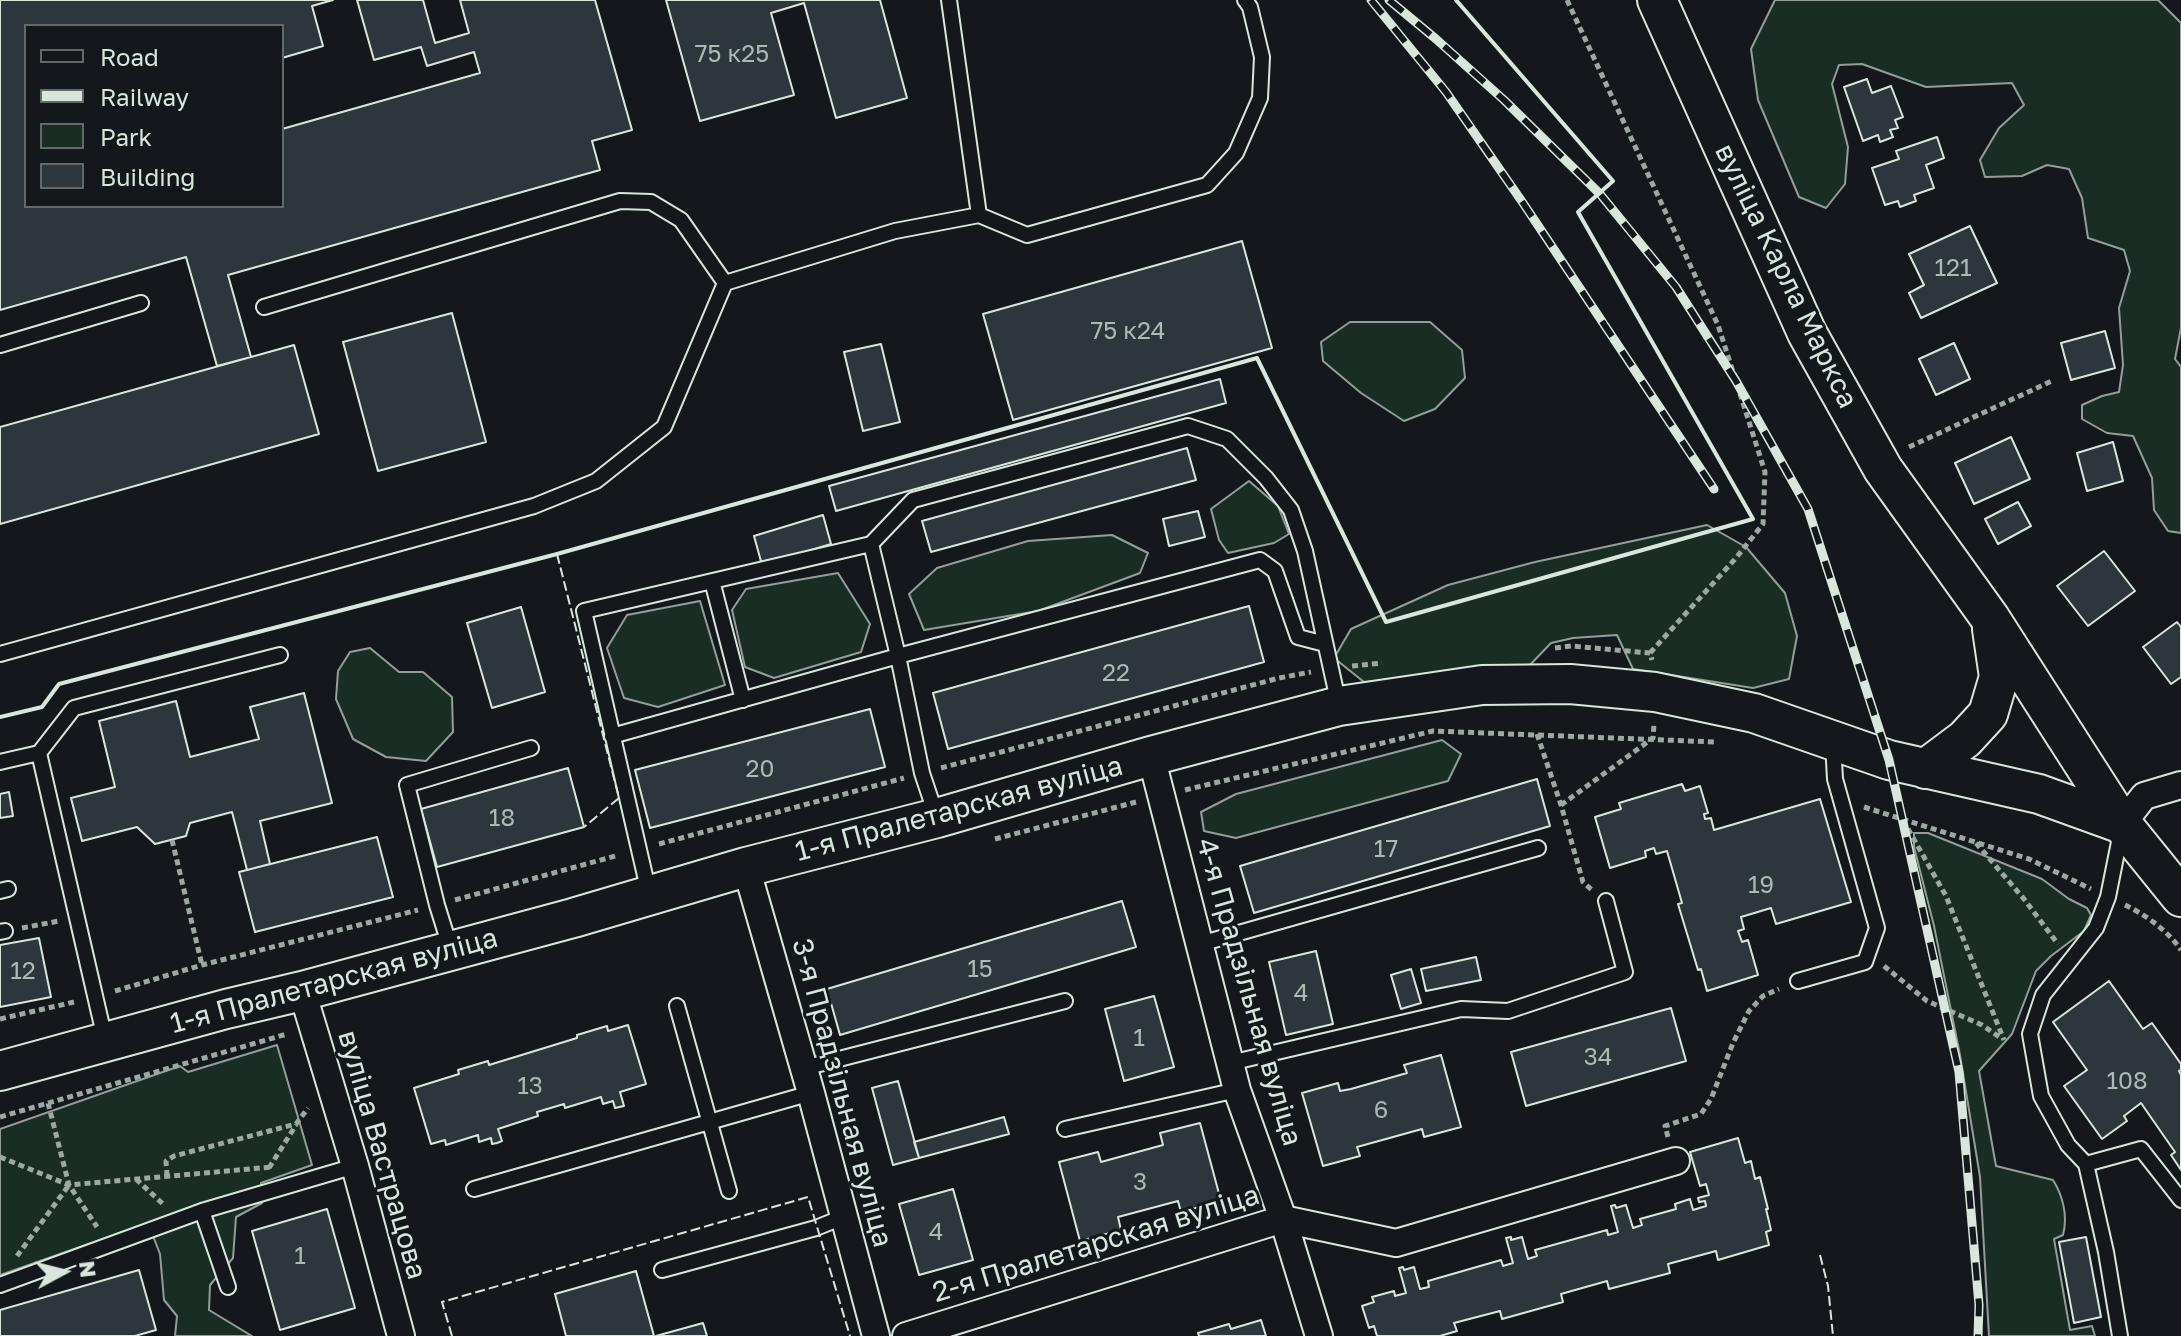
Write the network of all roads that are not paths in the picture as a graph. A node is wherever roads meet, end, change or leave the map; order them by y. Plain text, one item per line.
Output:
1 (949, 0) edge
2 (1245, 0) edge
3 (1657, 0) edge
4 (979, 215) junction
5 (725, 283) junction
6 (141, 303) dead end
7 (264, 307) dead end
8 (0, 345) edge
9 (871, 544) junction
10 (712, 581) junction
11 (1990, 618) junction
12 (1325, 644) junction
13 (0, 654) edge
14 (280, 655) dead end
15 (898, 656) junction
16 (743, 700) junction
17 (1339, 706) junction
18 (612, 736) junction
19 (1832, 739) junction
20 (531, 748) dead end
21 (39, 753) junction
22 (1151, 756) junction
23 (0, 762) edge
24 (1925, 769) junction
25 (2181, 785) edge
26 (937, 818) junction
27 (2122, 824) junction
28 (1538, 848) dead end
29 (746, 867) junction
30 (650, 896) junction
31 (2181, 897) edge
32 (1606, 901) road end
33 (1200, 944) junction
34 (451, 950) junction
35 (1798, 981) road end
36 (1065, 1001) dead end
37 (677, 1006) dead end
38 (307, 1009) junction
39 (106, 1043) junction
40 (1230, 1063) junction
41 (0, 1071) edge
42 (808, 1080) junction
43 (1237, 1090) junction
44 (709, 1121) junction
45 (1065, 1129) dead end
46 (1676, 1161) road end
47 (2086, 1164) junction
48 (355, 1166) junction
49 (474, 1189) dead end
50 (729, 1191) dead end
51 (2181, 1200) edge
52 (202, 1211) junction
53 (843, 1217) junction
54 (1283, 1219) junction
55 (662, 1270) dead end
56 (0, 1285) edge
57 (228, 1287) dead end
58 (401, 1336) edge
59 (876, 1336) edge
60 (906, 1336) edge
61 (1319, 1336) edge
62 (2120, 1336) edge

1 - 4 lane
2 - 4 lane
3 - 11 main road, вуліца Карла Маркса
4 - 5 lane
5 - 7 lane
5 - 13 lane
6 - 8 lane
9 - 10 lane
9 - 12 lane
9 - 15 lane
10 - 16 lane
10 - 18 lane
11 - 24 main road, вуліца Карла Маркса
11 - 27 main road, вуліца Карла Маркса
12 - 15 lane
12 - 17 lane
14 - 21 lane
15 - 16 lane
15 - 26 lane
16 - 18 lane
17 - 19 main road, 1-я Пралетарская вуліца
17 - 22 main road, 1-я Пралетарская вуліца
18 - 30 lane
19 - 24 main road, 1-я Пралетарская вуліца
19 - 35 lane
20 - 34 lane
21 - 23 lane
21 - 39 lane
22 - 26 main road, 1-я Пралетарская вуліца
22 - 33 street, 4-я Прадзільная вуліца
24 - 27 main road
25 - 27 street
26 - 29 main road, 1-я Пралетарская вуліца
27 - 31 main road, вуліца Карла Маркса
27 - 47 lane
28 - 33 lane
29 - 30 main road, 1-я Пралетарская вуліца
29 - 42 street, 3-я Прадзільная вуліца
30 - 34 main road, 1-я Пралетарская вуліца
32 - 40 lane
33 - 40 street, 4-я Прадзільная вуліца
34 - 38 main road, 1-я Пралетарская вуліца
36 - 42 lane
37 - 44 lane
38 - 39 main road, 1-я Пралетарская вуліца
38 - 48 street, вуліца Вастрацова
39 - 41 main road, 1-я Пралетарская вуліца
40 - 43 street, 4-я Прадзільная вуліца
42 - 44 lane
42 - 53 street, 3-я Прадзільная вуліца
43 - 45 lane
43 - 54 street, 4-я Прадзільная вуліца
44 - 49 lane
44 - 50 lane
46 - 54 street, 2-я Пралетарская вуліца
47 - 51 lane
47 - 62 lane
48 - 52 lane
48 - 58 street, вуліца Вастрацова
52 - 56 lane
52 - 57 lane
53 - 55 lane
53 - 59 street, 3-я Прадзільная вуліца
54 - 60 street, 2-я Пралетарская вуліца
54 - 61 street, 4-я Прадзільная вуліца

